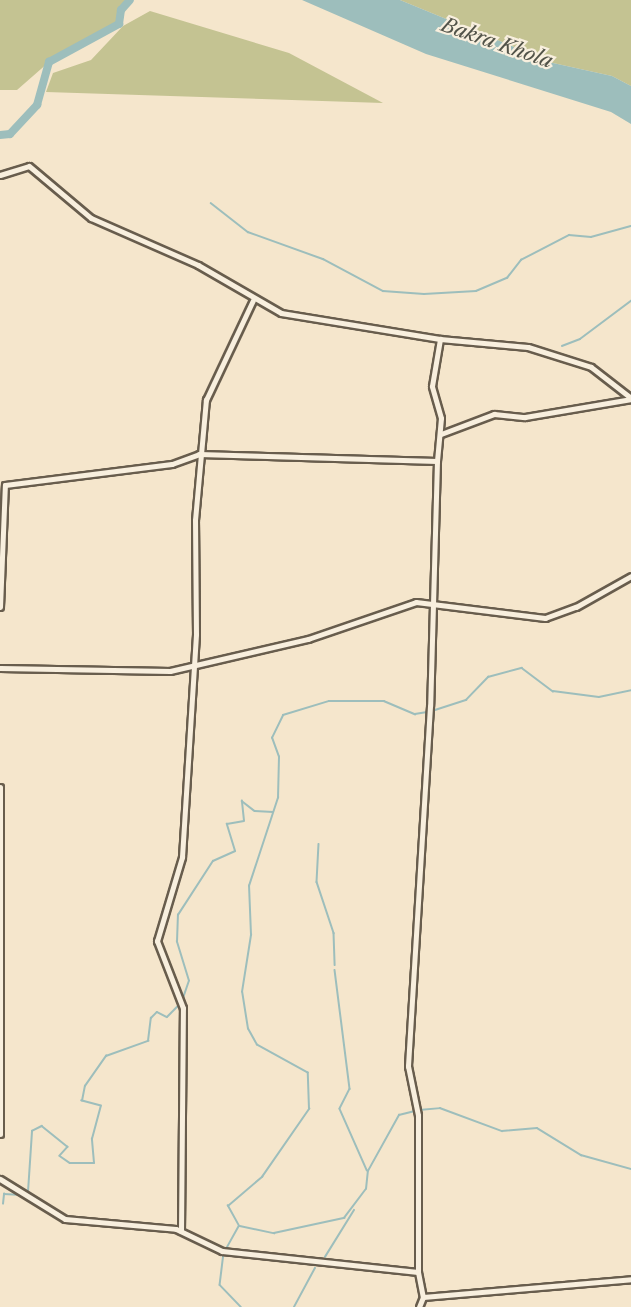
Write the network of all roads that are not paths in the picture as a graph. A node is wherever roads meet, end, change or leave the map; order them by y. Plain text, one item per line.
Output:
1 (0, 176) edge
2 (253, 300) junction
3 (440, 339) junction
4 (631, 398) edge
5 (441, 434) junction
6 (199, 454) junction
7 (437, 461) junction
8 (0, 478) edge
9 (3, 486) junction
10 (1, 500) edge
11 (631, 576) edge
12 (433, 602) junction
13 (0, 607) edge
14 (194, 665) junction
15 (0, 668) edge
16 (0, 787) edge
17 (0, 1134) edge
18 (0, 1179) edge
19 (181, 1231) junction
20 (418, 1272) junction
21 (631, 1279) edge
22 (423, 1297) junction
23 (419, 1307) edge

1 - 2 street
2 - 3 street
2 - 6 street
3 - 4 street
3 - 5 street
4 - 5 street
5 - 7 street
6 - 7 street
6 - 9 street
6 - 14 street
7 - 12 street
8 - 9 street
9 - 10 street
10 - 13 street
11 - 12 street
12 - 14 street
12 - 20 street
14 - 15 street
14 - 19 street
16 - 17 street
18 - 19 street
19 - 20 street
20 - 22 street
21 - 22 street
22 - 23 street

